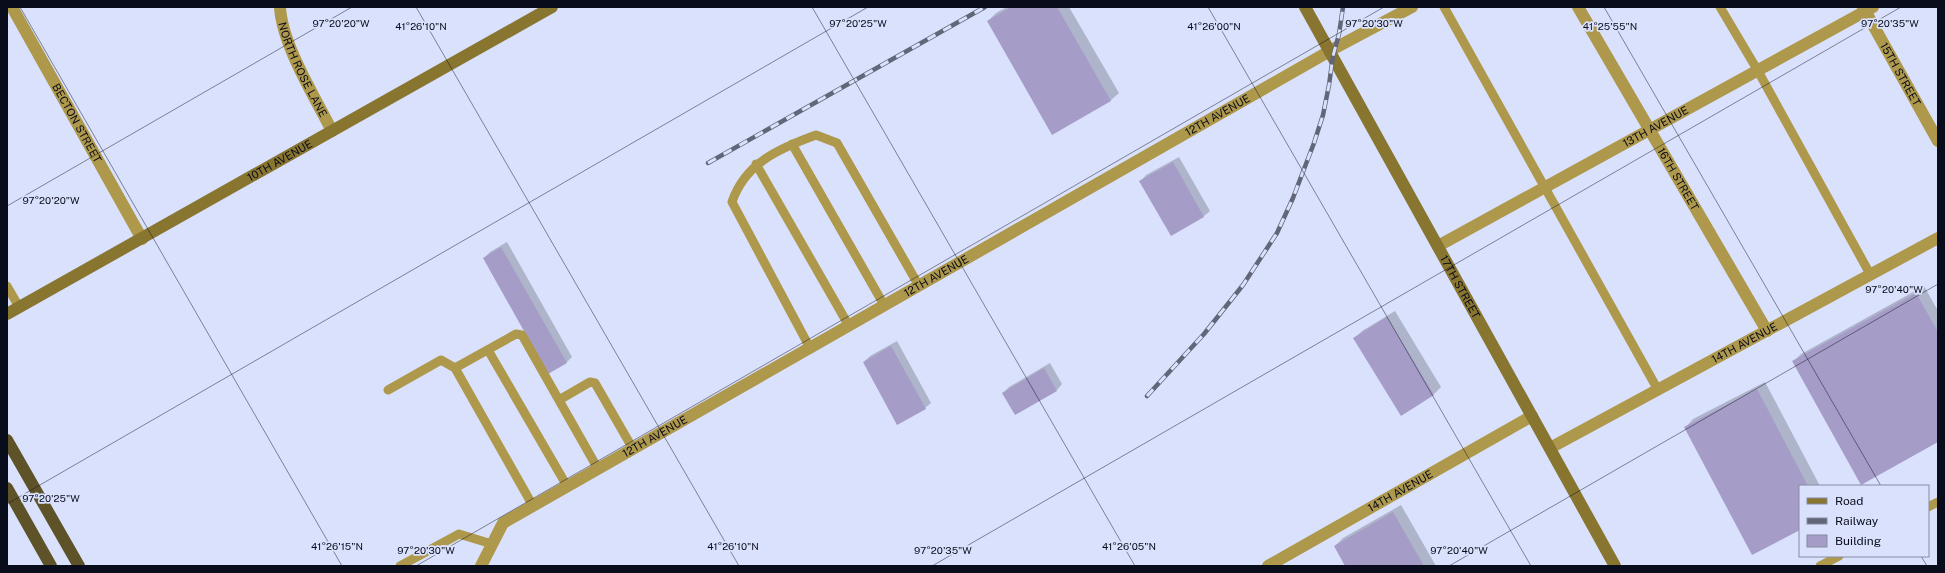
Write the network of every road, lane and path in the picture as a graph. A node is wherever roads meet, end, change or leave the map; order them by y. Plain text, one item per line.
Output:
1 (12, 7) edge
2 (280, 7) edge
3 (552, 7) edge
4 (1305, 7) edge
5 (1412, 7) edge
6 (1444, 7) edge
7 (1578, 7) edge
8 (1720, 7) edge
9 (1867, 8) edge
10 (1330, 51) junction
11 (1758, 71) junction
12 (332, 131) junction
13 (1649, 131) junction
14 (1938, 141) edge
15 (792, 144) junction
16 (756, 164) junction
17 (1546, 188) junction
18 (1938, 238) edge
19 (142, 239) junction
20 (1438, 246) junction
21 (1870, 274) junction
22 (7, 286) edge
23 (919, 286) junction
24 (884, 305) junction
25 (19, 307) junction
26 (7, 314) edge
27 (849, 326) junction
28 (1767, 331) junction
29 (810, 348) junction
30 (488, 350) junction
31 (455, 368) junction
32 (388, 390) dead end
33 (1658, 390) junction
34 (559, 400) junction
35 (1532, 416) junction
36 (7, 440) edge
37 (1550, 448) junction
38 (633, 449) junction
39 (598, 469) junction
40 (567, 486) junction
41 (7, 488) edge
42 (1938, 502) edge
43 (533, 506) junction
44 (1929, 506) edge
45 (492, 544) junction
46 (1837, 557) edge
47 (410, 564) edge
48 (51, 566) edge
49 (79, 566) edge
50 (400, 566) edge
51 (481, 566) edge
52 (1268, 566) edge
53 (1615, 566) edge
54 (1820, 566) edge

1 - 19 street, BECTON STREET
2 - 12 street, NORTH ROSE LANE
3 - 12 main road, 10TH AVENUE
4 - 10 main road, 17TH STREET
5 - 10 street, 12TH AVENUE
6 - 17 lane
7 - 13 street, 16TH STREET
8 - 11 lane
9 - 11 street, 13TH AVENUE
9 - 14 street, 15TH STREET
10 - 20 main road, 17TH STREET
10 - 23 street, 12TH AVENUE
11 - 13 street, 13TH AVENUE
11 - 21 lane
12 - 19 main road, 10TH AVENUE
13 - 17 street, 13TH AVENUE
13 - 28 street, 16TH STREET
15 - 16 lane
15 - 23 lane
15 - 24 lane
16 - 27 lane
16 - 29 lane
17 - 20 street, 13TH AVENUE
17 - 33 lane
18 - 21 street, 14TH AVENUE
19 - 25 main road, 10TH AVENUE
20 - 35 main road, 17TH STREET
21 - 28 street, 14TH AVENUE
22 - 25 lane
23 - 24 street, 12TH AVENUE
24 - 27 street, 12TH AVENUE
25 - 26 main road, 10TH AVENUE
27 - 29 street, 12TH AVENUE
28 - 33 street, 14TH AVENUE
29 - 38 street, 12TH AVENUE
30 - 31 lane
30 - 34 lane
30 - 40 lane
31 - 32 lane
31 - 43 lane
33 - 37 street, 14TH AVENUE
34 - 38 lane
34 - 39 lane
35 - 37 main road, 17TH STREET
35 - 52 street, 14TH AVENUE
36 - 49 highway
37 - 53 main road, 17TH STREET
38 - 39 street, 12TH AVENUE
39 - 40 street, 12TH AVENUE
40 - 43 street, 12TH AVENUE
41 - 48 highway
42 - 44 lane
43 - 45 street, 12TH AVENUE
45 - 47 lane
45 - 51 street, 12TH AVENUE
46 - 54 lane
47 - 50 lane

